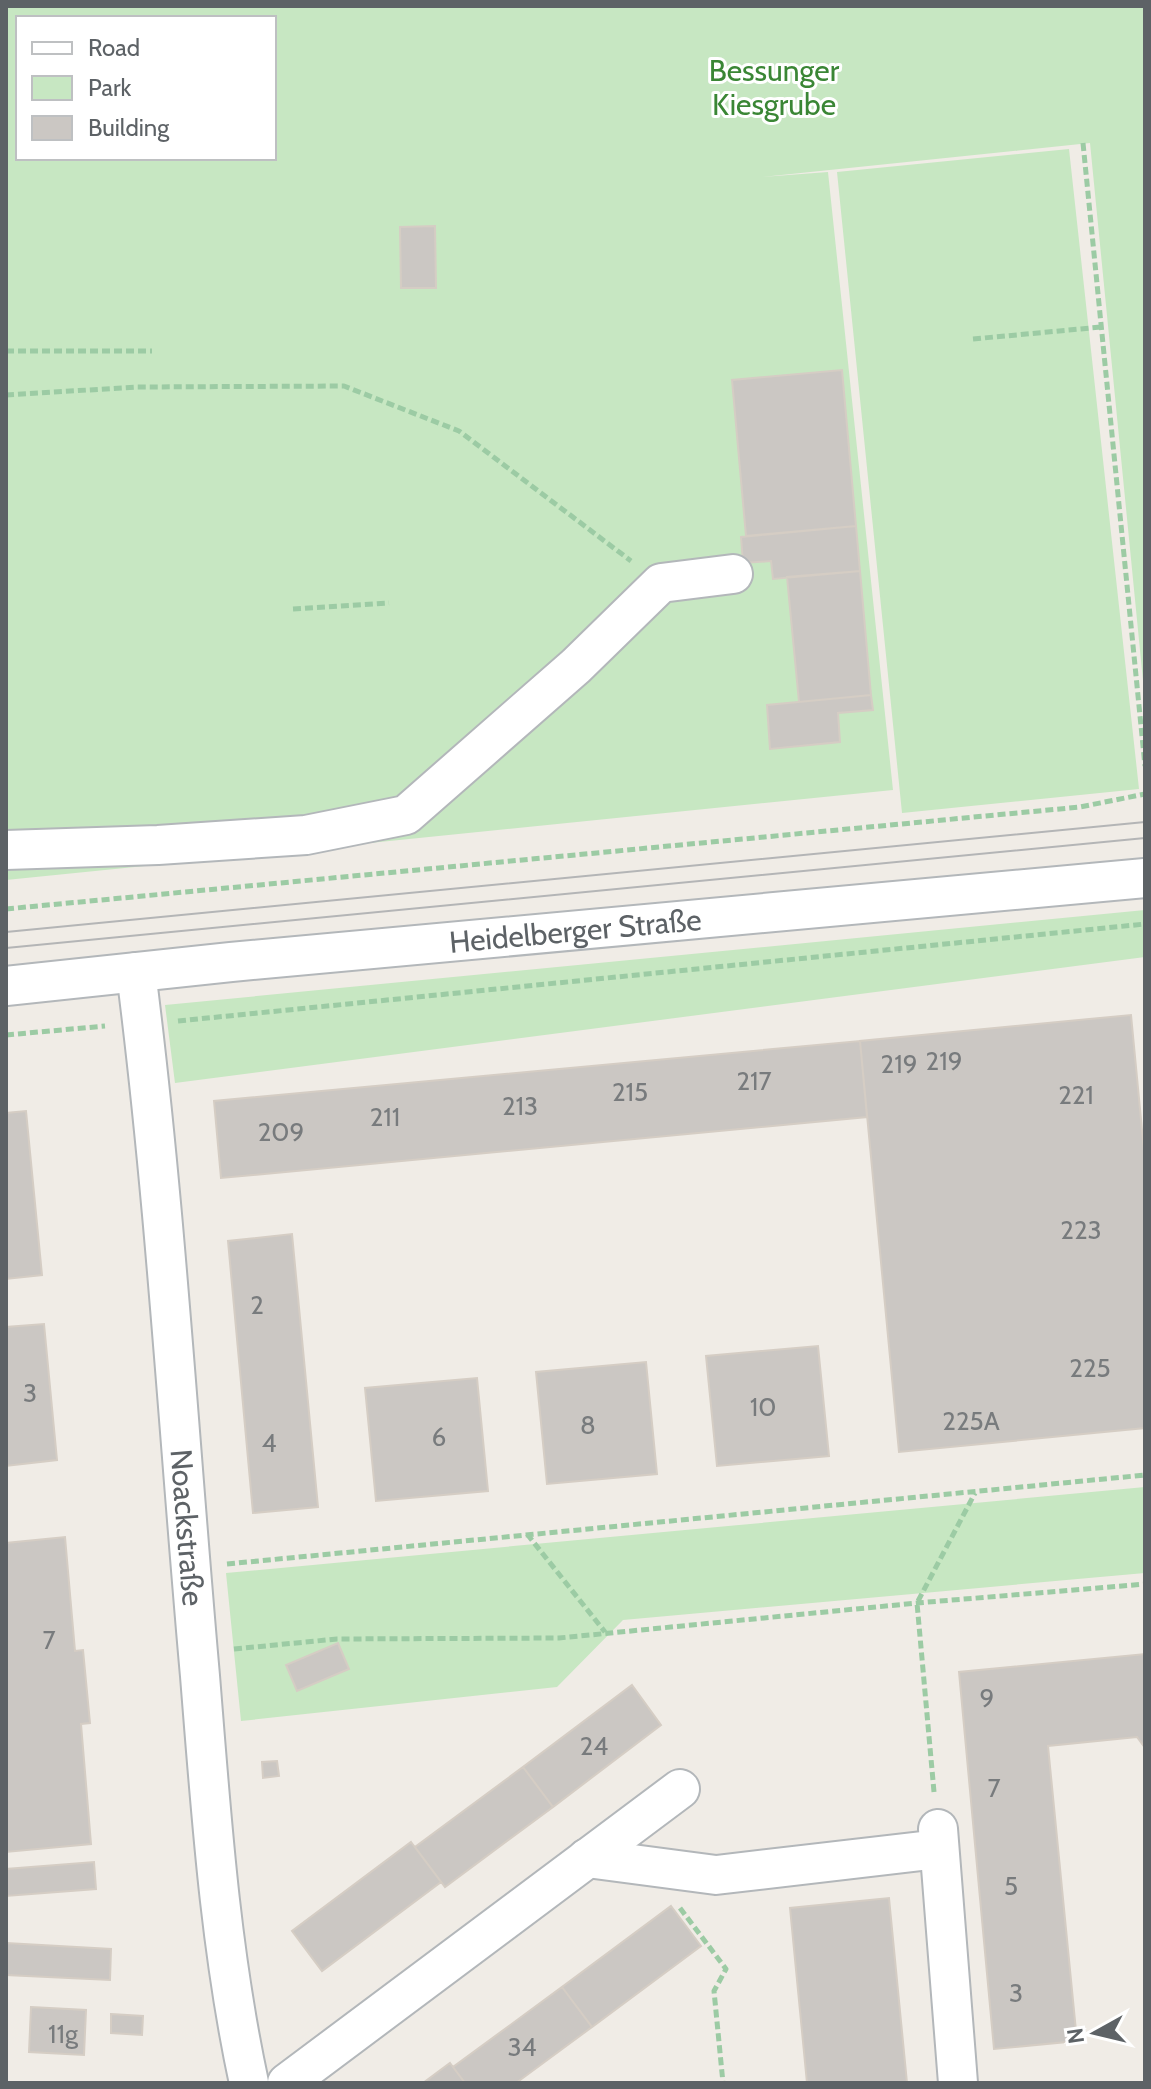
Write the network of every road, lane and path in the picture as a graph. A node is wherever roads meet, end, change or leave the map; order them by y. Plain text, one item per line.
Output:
1 (1083, 143) dead end
2 (1101, 327) junction
3 (973, 339) dead end
4 (6, 351) edge
5 (152, 351) dead end
6 (6, 395) edge
7 (733, 574) dead end
8 (661, 583) junction
9 (389, 603) dead end
10 (293, 609) dead end
11 (1145, 766) edge
12 (1145, 794) edge
13 (6, 850) edge
14 (1145, 878) edge
15 (6, 909) edge
16 (1145, 924) edge
17 (136, 972) junction
18 (6, 986) edge
19 (142, 1024) junction
20 (92, 1026) dead end
21 (6, 1035) edge
22 (1145, 1475) edge
23 (975, 1493) junction
24 (527, 1534) junction
25 (190, 1568) junction
26 (1145, 1584) edge
27 (917, 1603) junction
28 (606, 1633) junction
29 (198, 1652) junction
30 (680, 1789) dead end
31 (938, 1839) junction
32 (587, 1858) junction
33 (673, 1869) junction
34 (249, 2083) edge
35 (287, 2083) edge
36 (723, 2083) edge
37 (958, 2083) edge

1 - 2 path
2 - 3 path
2 - 11 path
4 - 5 path
6 - 8 path
7 - 8 street
8 - 13 street
9 - 10 path
12 - 15 path
14 - 17 street, Heidelberger Straße
16 - 19 path
17 - 18 street, Heidelberger Straße
17 - 19 street, Noackstraße
19 - 25 street, Noackstraße
20 - 21 path
22 - 23 path
23 - 24 path
23 - 27 path
24 - 25 path
24 - 28 path
25 - 29 street, Noackstraße
26 - 27 path
27 - 28 path
27 - 31 path
28 - 29 path
29 - 34 street, Noackstraße
30 - 32 street
31 - 33 street
31 - 37 street
32 - 33 street
32 - 35 street
33 - 36 path

